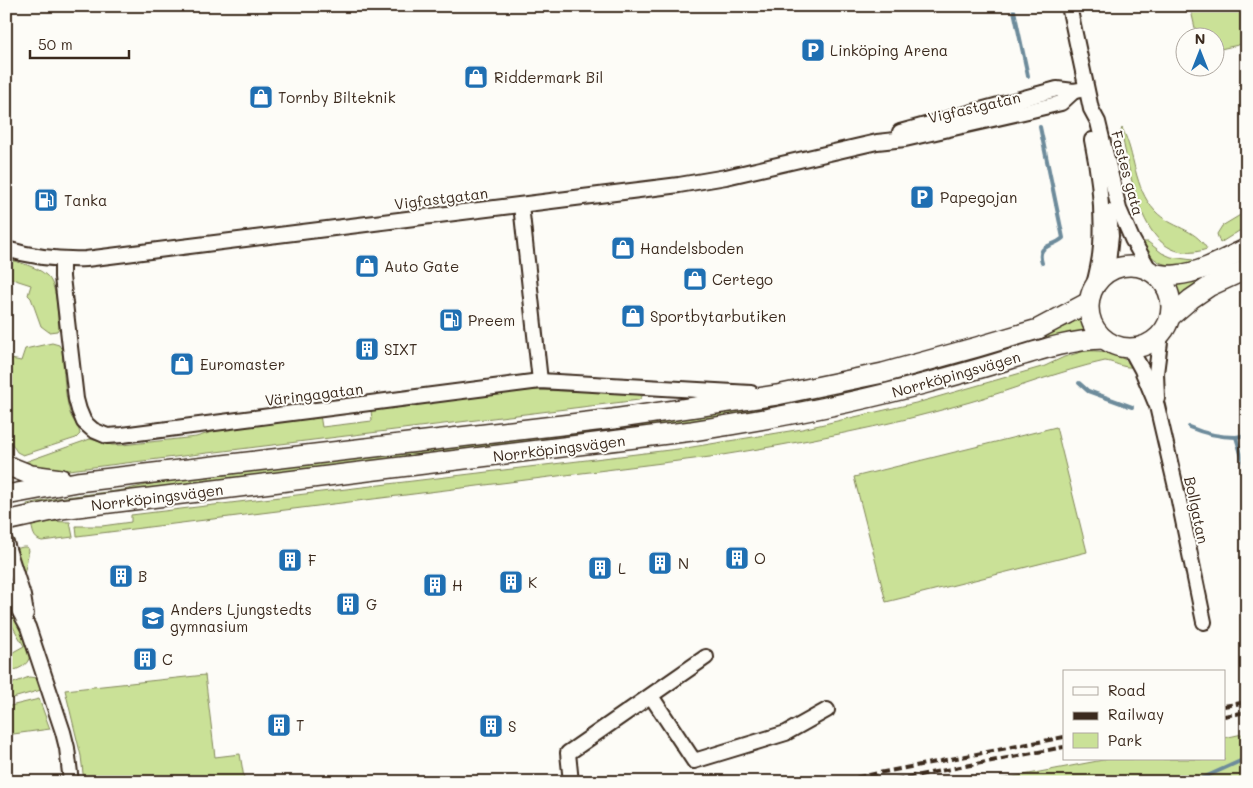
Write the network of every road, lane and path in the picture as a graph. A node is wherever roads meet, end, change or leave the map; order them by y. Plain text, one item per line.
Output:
1 (1069, 6) edge
2 (1080, 90) junction
3 (1091, 109) junction
4 (1096, 158) junction
5 (520, 205) junction
6 (1247, 248) edge
7 (6, 249) edge
8 (62, 260) junction
9 (1247, 268) edge
10 (1107, 272) junction
11 (1153, 272) junction
12 (1091, 295) junction
13 (1170, 317) junction
14 (1160, 334) junction
15 (1104, 339) junction
16 (1130, 348) junction
17 (540, 381) junction
18 (777, 395) junction
19 (1157, 406) junction
20 (6, 465) edge
21 (77, 482) junction
22 (6, 495) edge
23 (6, 521) edge
24 (6, 543) edge
25 (6, 586) edge
26 (1204, 622) dead end
27 (28, 627) junction
28 (706, 657) dead end
29 (651, 696) junction
30 (827, 710) dead end
31 (71, 782) edge
32 (571, 782) edge

1 - 2 street, Fastes gata
2 - 3 street, Fastes gata
2 - 5 street, Vigfastgatan
3 - 4 street, Fastes gata
3 - 11 street, Fastes gata
4 - 10 street, Fastes gata
4 - 12 street, Fastes gata
5 - 8 street, Vigfastgatan
5 - 17 street
6 - 11 main road
7 - 8 street, Vigfastgatan
8 - 17 street, Väringagatan
9 - 13 main road
10 - 11 main road
10 - 12 main road
11 - 13 main road
12 - 15 main road
12 - 18 main road, Norrköpingsvägen
13 - 14 main road
14 - 16 main road
14 - 19 street, Bollgatan
15 - 16 main road
15 - 23 main road, Norrköpingsvägen
16 - 19 street, Bollgatan
17 - 18 street, Väringagatan
18 - 21 main road, Norrköpingsvägen
19 - 26 street, Bollgatan
20 - 21 main road
21 - 22 main road, Norrköpingsvägen
24 - 27 street
25 - 27 street
27 - 31 street
28 - 29 street
29 - 30 street
29 - 32 street

